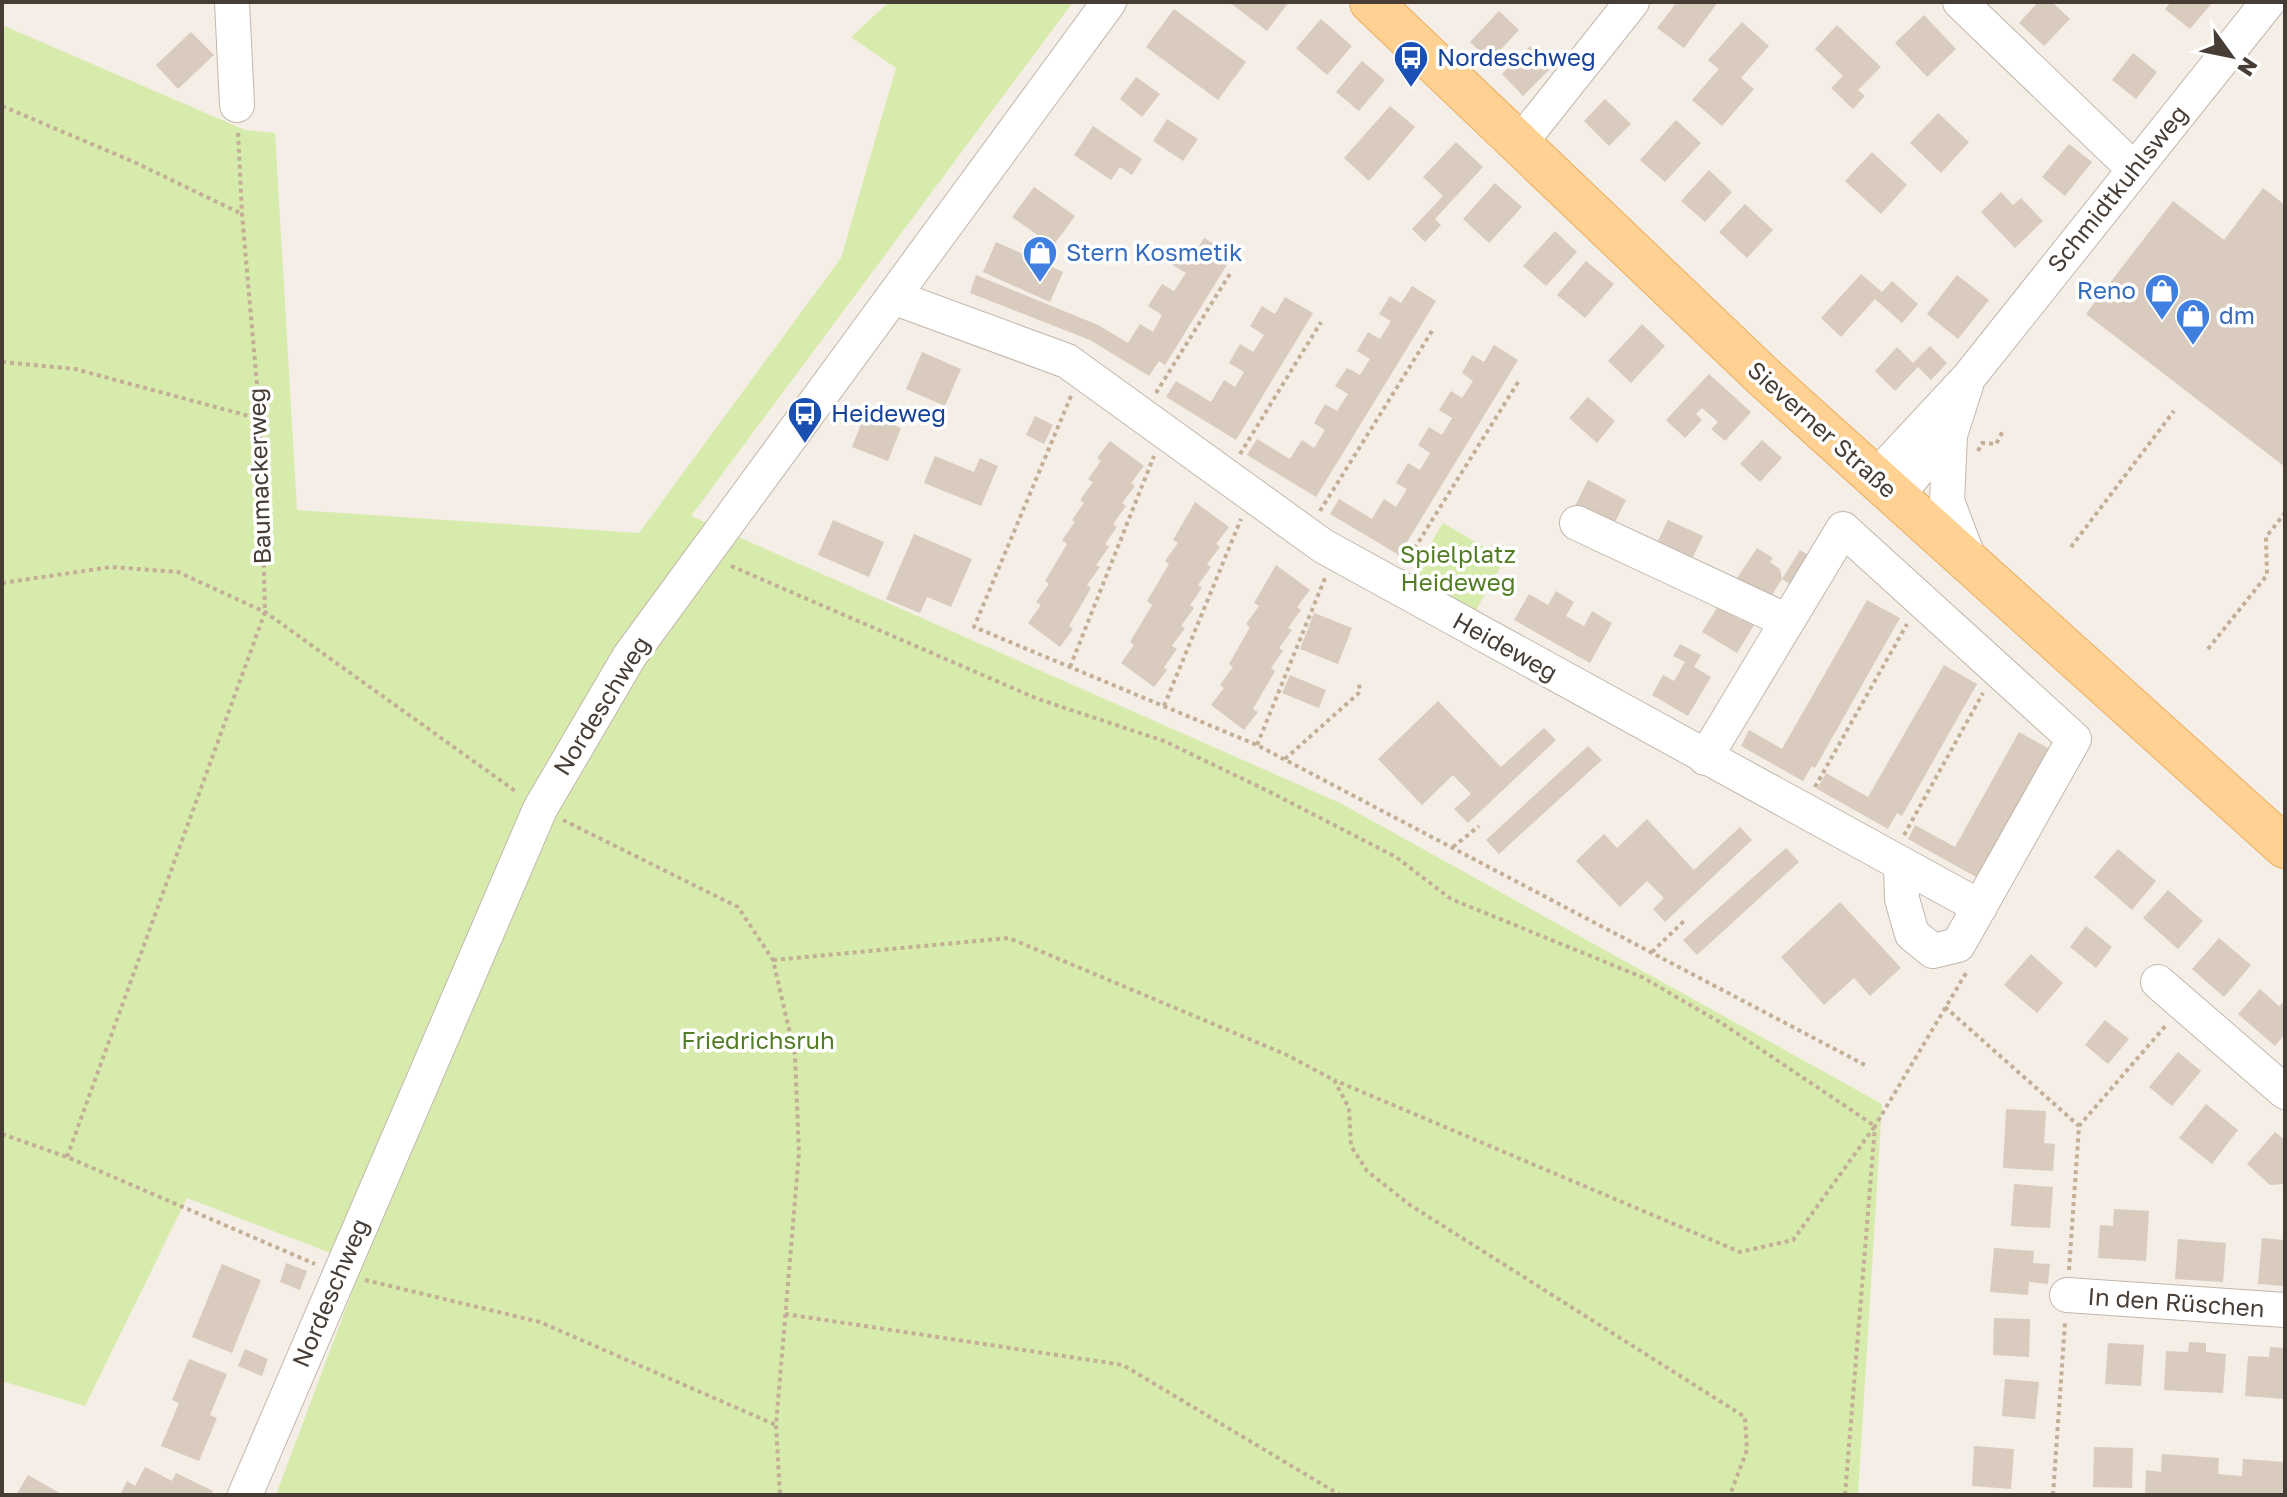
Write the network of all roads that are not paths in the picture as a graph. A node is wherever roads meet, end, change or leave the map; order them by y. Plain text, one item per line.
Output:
1 (232, 2) edge
2 (1109, 2) edge
3 (1371, 2) edge
4 (1632, 2) edge
5 (1960, 2) edge
6 (2268, 2) edge
7 (237, 105) road end
8 (1520, 143) junction
9 (2134, 169) junction
10 (893, 297) junction
11 (1969, 377) junction
12 (1956, 411) junction
13 (1886, 487) junction
14 (1577, 523) dead end
15 (1971, 564) junction
16 (1787, 621) junction
17 (1705, 758) junction
18 (2285, 847) edge
19 (1896, 861) junction
20 (1980, 907) junction
21 (2158, 982) dead end
22 (2285, 1092) edge
23 (2067, 1295) road end
24 (2285, 1310) edge
25 (245, 1495) edge

1 - 7 street
2 - 10 street, Nordeschweg
3 - 8 main road, Sieverner Straße
4 - 8 street
5 - 9 street
6 - 9 street, Schmidtkuhlsweg
8 - 13 main road, Sieverner Straße
9 - 11 street, Schmidtkuhlsweg
10 - 17 street, Heideweg
10 - 25 street, Nordeschweg
11 - 12 street, Schmidtkuhlsweg
11 - 13 street, Schmidtkuhlsweg
12 - 13 street, Schmidtkuhlsweg
12 - 15 street, Schmidtkuhlsweg
13 - 15 main road, Sieverner Straße
14 - 16 street
15 - 18 main road, Sieverner Straße
16 - 17 street
16 - 20 street
17 - 19 street, Heideweg
19 - 20 street, Heideweg
19 - 20 street
21 - 22 street
23 - 24 street, In den Rüschen

